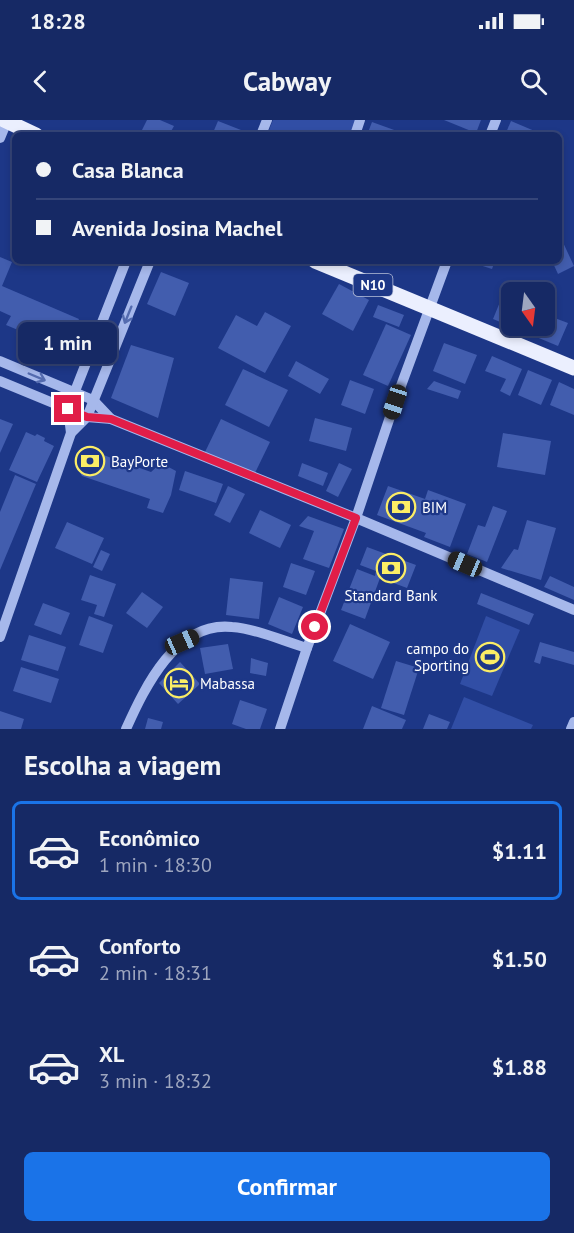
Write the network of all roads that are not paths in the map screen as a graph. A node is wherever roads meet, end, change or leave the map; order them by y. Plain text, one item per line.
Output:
1 (6, 121) edge
2 (30, 132) edge
3 (0, 138) edge
4 (125, 264) edge
5 (149, 264) edge
6 (322, 264) edge
7 (446, 264) edge
8 (431, 308) junction
9 (0, 361) edge
10 (574, 368) edge
11 (0, 381) edge
12 (75, 392) junction
13 (93, 400) junction
14 (68, 409) junction
15 (87, 417) junction
16 (111, 419) junction
17 (71, 433) junction
18 (356, 518) junction
19 (574, 610) edge
20 (0, 637) edge
21 (307, 648) junction
22 (574, 722) edge
23 (126, 729) edge
24 (280, 729) edge
25 (571, 729) edge

1 - 2 main road
1 - 3 street
4 - 12 street
5 -> 13 street
6 - 8 main road, N10
7 - 8 street
8 - 10 main road, N10
8 - 18 street
9 -> 12 street
11 - 14 street
12 - 13 street
12 - 14 street
13 - 15 street
13 - 16 street
14 - 15 street
14 - 17 street
15 - 16 street
15 - 17 street
16 - 18 street
17 - 20 street
18 - 19 street
18 - 21 street
21 - 23 street
21 - 24 street
22 - 25 street

